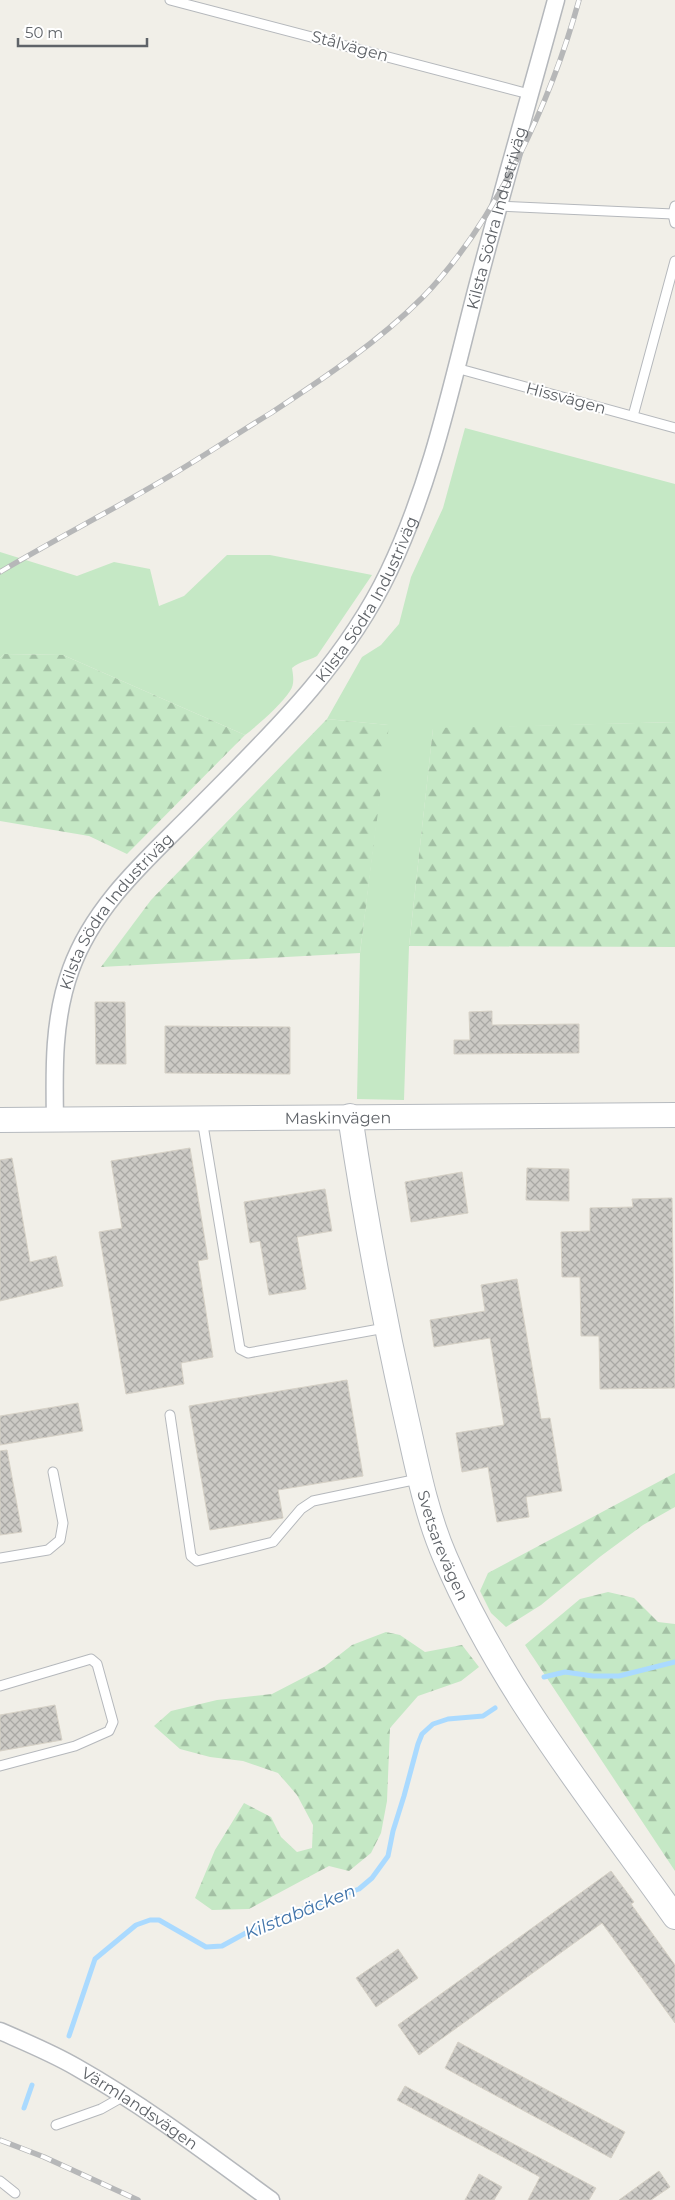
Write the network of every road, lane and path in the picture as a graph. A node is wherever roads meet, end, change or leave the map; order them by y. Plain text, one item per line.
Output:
1 (170, 0) edge
2 (556, 0) edge
3 (529, 94) junction
4 (498, 206) junction
5 (674, 214) edge
6 (675, 261) edge
7 (456, 368) junction
8 (633, 416) junction
9 (675, 428) edge
10 (675, 1115) edge
11 (350, 1116) junction
12 (202, 1118) junction
13 (0, 1120) edge
14 (55, 1120) junction
15 (387, 1328) junction
16 (170, 1415) dead end
17 (53, 1472) dead end
18 (421, 1478) junction
19 (0, 1558) edge
20 (0, 1686) edge
21 (0, 1766) edge
22 (675, 1917) edge
23 (0, 2031) edge
24 (124, 2096) junction
25 (56, 2126) dead end
26 (0, 2181) edge
27 (15, 2193) dead end
28 (271, 2200) edge

1 - 3 lane, Stålvägen
2 - 3 street, Kilsta Södra Industriväg
3 - 4 street, Kilsta Södra Industriväg
4 - 5 lane
4 - 7 street, Kilsta Södra Industriväg
6 - 8 lane
7 - 8 lane, Hissvägen
7 - 14 street, Kilsta Södra Industriväg
8 - 9 lane, Hissvägen
10 - 11 street, Maskinvägen
11 - 12 street, Maskinvägen
11 - 15 street, Svetsarevägen
12 - 14 street, Maskinvägen
12 - 15 lane
13 - 14 street, Maskinvägen
15 - 18 street, Svetsarevägen
16 - 18 lane
17 - 19 lane
18 - 22 street, Svetsarevägen
20 - 21 lane
23 - 24 street, Värmlandsvägen
24 - 25 lane
24 - 28 street, Värmlandsvägen
26 - 27 lane

